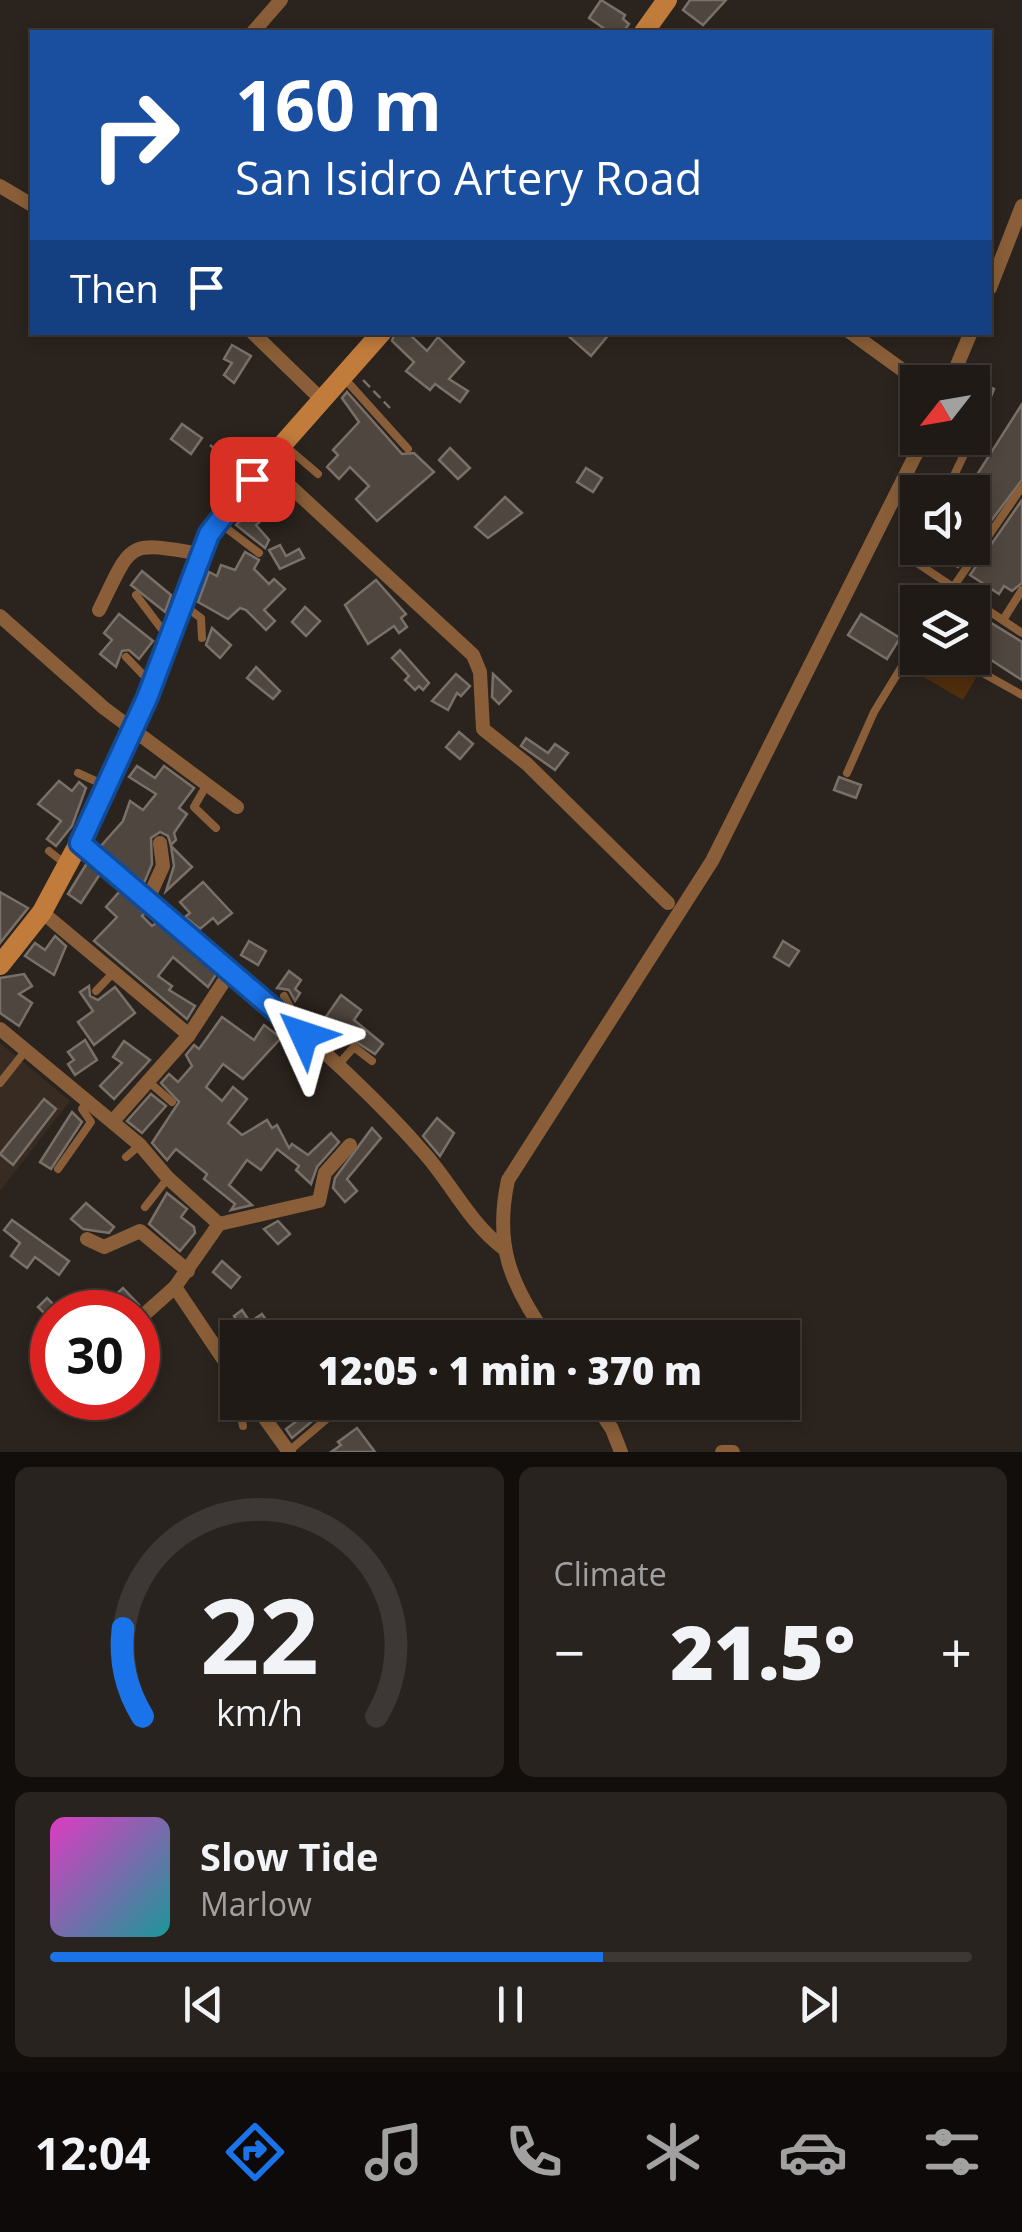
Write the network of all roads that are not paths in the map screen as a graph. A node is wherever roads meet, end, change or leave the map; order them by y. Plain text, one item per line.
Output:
1 (281, 0) edge
2 (667, 0) edge
3 (255, 30) edge
4 (645, 30) edge
5 (0, 186) edge
6 (30, 203) edge
7 (1022, 206) edge
8 (992, 283) edge
9 (255, 335) edge
10 (379, 335) edge
11 (854, 335) edge
12 (970, 335) edge
13 (957, 365) edge
14 (900, 368) edge
15 (346, 371) junction
16 (322, 400) junction
17 (283, 444) junction
18 (408, 449) dead end
19 (915, 455) edge
20 (259, 472) junction
21 (318, 474) dead end
22 (1022, 487) edge
23 (217, 522) junction
24 (259, 552) dead end
25 (201, 554) junction
26 (922, 565) edge
27 (953, 585) edge
28 (957, 585) edge
29 (1022, 590) edge
30 (136, 595) dead end
31 (182, 605) junction
32 (99, 610) dead end
33 (990, 611) edge
34 (0, 616) edge
35 (1003, 620) junction
36 (1022, 633) edge
37 (202, 638) dead end
38 (169, 640) junction
39 (126, 657) dead end
40 (900, 669) edge
41 (986, 675) edge
42 (152, 684) junction
43 (1022, 695) edge
44 (133, 730) junction
45 (78, 773) dead end
46 (847, 773) dead end
47 (106, 786) junction
48 (206, 786) junction
49 (237, 807) dead end
50 (216, 828) dead end
51 (80, 843) junction
52 (160, 843) dead end
53 (49, 851) dead end
54 (68, 866) junction
55 (148, 899) junction
56 (668, 902) dead end
57 (42, 912) junction
58 (0, 965) edge
59 (232, 969) junction
60 (112, 973) junction
61 (96, 991) dead end
62 (284, 996) dead end
63 (286, 1018) junction
64 (0, 1029) edge
65 (189, 1035) junction
66 (26, 1050) junction
67 (372, 1060) dead end
68 (338, 1066) junction
69 (148, 1082) junction
70 (0, 1083) edge
71 (88, 1101) junction
72 (172, 1102) dead end
73 (113, 1120) junction
74 (140, 1144) junction
75 (350, 1145) dead end
76 (126, 1157) dead end
77 (58, 1169) dead end
78 (168, 1178) junction
79 (145, 1207) dead end
80 (219, 1224) junction
81 (87, 1240) dead end
82 (503, 1248) junction
83 (188, 1271) junction
84 (175, 1287) junction
85 (160, 1300) edge
86 (536, 1320) edge
87 (220, 1354) edge
88 (242, 1420) edge
89 (266, 1420) edge
90 (326, 1420) edge
91 (606, 1420) edge
92 (243, 1426) dead end
93 (289, 1452) edge
94 (620, 1452) edge
95 (722, 1452) edge
96 (733, 1452) edge

1 - 3 street
2 - 4 street
5 - 6 street
7 - 8 street
9 - 16 street
10 - 15 street
11 - 14 street
12 - 13 street
15 - 16 street
15 - 18 lane
16 - 17 street
17 - 20 street
17 - 21 lane
19 - 82 street
20 - 23 street
20 - 56 street
22 - 28 lane
23 - 24 lane
23 - 25 street
25 - 31 street
25 - 32 street
26 - 27 lane
29 - 35 lane
30 - 38 lane
31 - 37 lane
31 - 38 street
33 - 35 lane
34 - 44 street
35 - 36 lane
38 - 42 street
39 - 42 lane
40 - 46 lane
41 - 43 lane
42 - 44 street
44 - 47 street
44 - 48 street
45 - 47 lane
47 - 51 street
48 - 49 street
48 - 50 lane
51 - 54 street
51 - 55 street
52 - 55 street
53 - 54 lane
54 - 57 street
55 - 59 street
57 - 58 street
57 - 60 street
59 - 63 street
59 - 65 street
60 - 61 lane
60 - 65 street
62 - 63 lane
63 - 68 street
64 - 66 street
65 - 69 street
66 - 70 lane
66 - 71 street
67 - 68 lane
68 - 82 street
69 - 72 lane
69 - 73 street
71 - 73 street
71 - 77 lane
73 - 74 street
74 - 76 lane
74 - 78 street
75 - 80 street
78 - 79 lane
78 - 80 street
80 - 83 street
81 - 83 street
82 - 86 street
83 - 84 street
84 - 85 street
84 - 87 street
88 - 92 lane
89 - 93 street
90 - 93 lane
91 - 94 street
95 - 96 street

